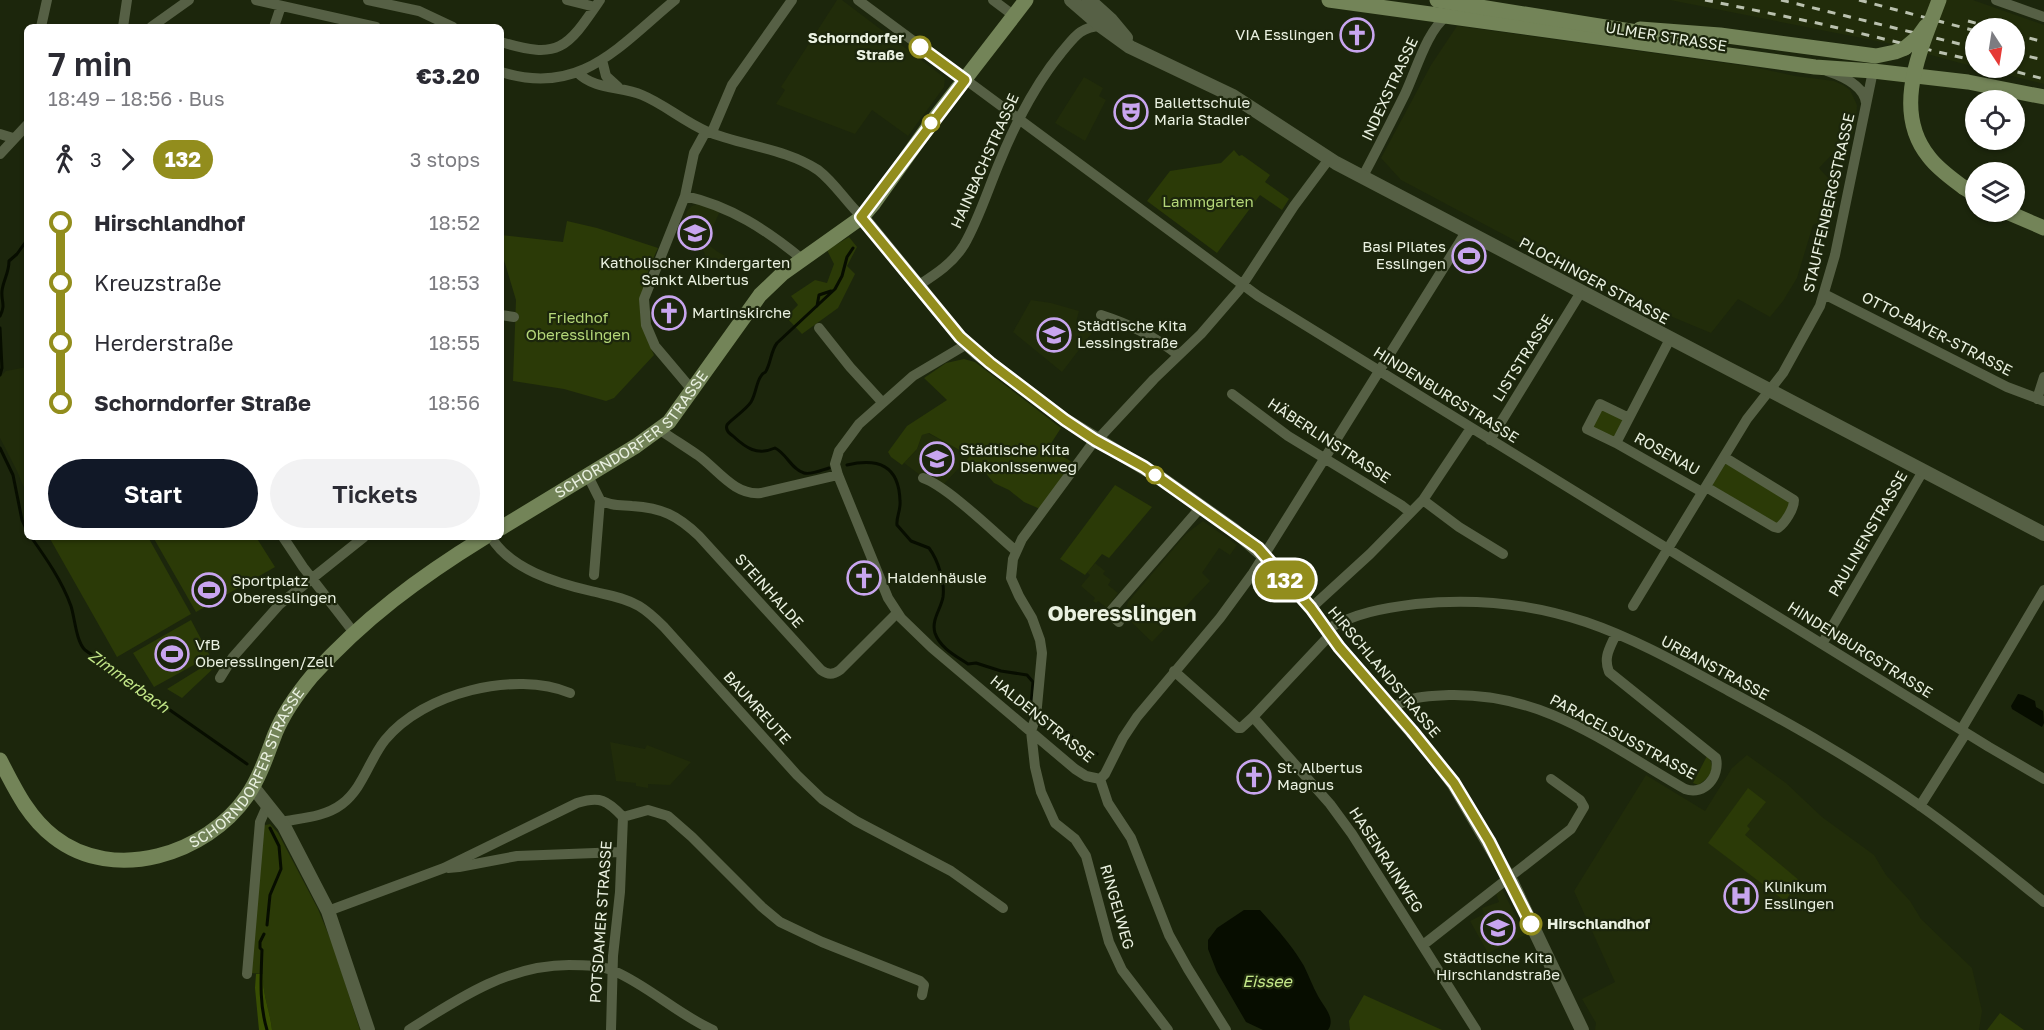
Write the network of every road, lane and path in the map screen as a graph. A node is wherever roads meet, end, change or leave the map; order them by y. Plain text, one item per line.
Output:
1 (47, 0) edge
2 (127, 0) edge
3 (189, 0) edge
4 (256, 0) edge
5 (368, 0) edge
6 (567, 0) edge
7 (675, 0) edge
8 (792, 0) edge
9 (858, 0) edge
10 (993, 0) edge
11 (1026, 0) edge
12 (1071, 0) edge
13 (1089, 0) edge
14 (1106, 0) edge
15 (1329, 0) edge
16 (1939, 0) edge
17 (1995, 0) edge
18 (597, 4) edge
19 (281, 6) junction
20 (420, 6) edge
21 (1434, 7) edge
22 (1013, 15) junction
23 (1447, 16) junction
24 (2044, 17) edge
25 (1932, 19) junction
26 (1106, 23) junction
27 (42, 24) edge
28 (123, 24) edge
29 (155, 24) edge
30 (275, 24) edge
31 (362, 24) edge
32 (448, 24) edge
33 (1619, 29) junction
34 (504, 43) edge
35 (602, 60) junction
36 (1815, 67) junction
37 (1874, 71) junction
38 (504, 73) edge
39 (578, 73) junction
40 (965, 80) junction
41 (618, 87) junction
42 (2044, 97) edge
43 (1867, 105) junction
44 (1020, 120) junction
45 (24, 127) edge
46 (709, 132) junction
47 (0, 134) edge
48 (13, 138) junction
49 (0, 154) edge
50 (1329, 159) junction
51 (1362, 178) junction
52 (1965, 187) edge
53 (685, 196) junction
54 (861, 217) junction
55 (2025, 220) edge
56 (2044, 228) edge
57 (1466, 232) junction
58 (802, 259) junction
59 (923, 283) junction
60 (1243, 285) junction
61 (1581, 292) junction
62 (1824, 294) junction
63 (504, 315) edge
64 (1101, 315) dead end
65 (514, 317) dead end
66 (819, 328) dead end
67 (1670, 339) junction
68 (967, 344) junction
69 (1178, 356) junction
70 (1380, 372) junction
71 (2044, 377) edge
72 (693, 390) junction
73 (1770, 390) junction
74 (1232, 394) dead end
75 (2040, 400) edge
76 (882, 402) junction
77 (1629, 418) junction
78 (1471, 428) junction
79 (660, 430) junction
80 (1095, 440) junction
81 (1490, 440) junction
82 (1616, 443) junction
83 (1724, 458) junction
84 (1325, 459) junction
85 (1923, 471) junction
86 (838, 475) junction
87 (588, 476) junction
88 (922, 478) dead end
89 (1704, 489) junction
90 (600, 500) junction
91 (1423, 500) junction
92 (1201, 507) junction
93 (1410, 512) junction
94 (504, 526) edge
95 (2044, 534) edge
96 (285, 540) edge
97 (361, 540) edge
98 (480, 540) edge
99 (493, 540) edge
100 (1668, 549) junction
101 (1016, 551) junction
102 (1503, 554) dead end
103 (1264, 555) junction
104 (594, 575) dead end
105 (312, 578) junction
106 (2044, 590) edge
107 (1633, 606) dead end
108 (1311, 608) junction
109 (897, 613) junction
110 (1119, 622) dead end
111 (1328, 633) junction
112 (355, 634) junction
113 (1616, 634) junction
114 (1822, 644) junction
115 (1174, 671) junction
116 (220, 678) dead end
117 (570, 693) dead end
118 (1392, 708) junction
119 (1253, 717) junction
120 (1030, 731) junction
121 (1964, 731) junction
122 (0, 760) edge
123 (2044, 778) edge
124 (1100, 779) junction
125 (1551, 779) dead end
126 (252, 787) junction
127 (267, 806) junction
128 (1920, 806) junction
129 (623, 817) junction
130 (281, 822) junction
131 (621, 852) junction
132 (473, 853) junction
133 (518, 856) junction
134 (444, 868) junction
135 (1509, 877) junction
136 (2044, 902) edge
137 (1003, 908) dead end
138 (328, 911) junction
139 (1423, 945) junction
140 (613, 971) junction
141 (247, 974) dead end
142 (922, 995) dead end
143 (368, 1030) edge
144 (409, 1030) edge
145 (611, 1030) edge
146 (713, 1030) edge
147 (1168, 1030) edge
148 (1226, 1030) edge
149 (1476, 1030) edge
150 (1582, 1030) edge

1 - 27 street
2 - 28 street
3 - 29 street
4 - 19 street
5 - 20 street
6 - 18 street
7 - 35 street
8 - 46 street
9 - 40 street, HINDENBURGSTRASSE
10 - 22 street
11 - 22 main road, SCHORNDORFER STRASSE
12 - 26 street, PLOCHINGER STRASSE
13 - 26 street, PLOCHINGER STRASSE
14 - 26 street
15 - 21 main road, ULMER STRASSE
16 - 25 main road, bridge
17 - 24 street
18 - 34 street
19 - 30 street
19 - 31 street
20 - 32 street
21 - 23 main road, ULMER STRASSE
21 - 33 main road, ULMER STRASSE
22 - 40 main road, SCHORNDORFER STRASSE
23 - 36 main road, ULMER STRASSE
23 - 51 street, INDEXSTRASSE
25 - 33 main road, bridge
25 - 52 main road, bridge
26 - 44 street, HAINBACHSTRASSE
26 - 50 street, PLOCHINGER STRASSE
33 - 37 main road, ULMER STRASSE
35 - 39 street
35 - 41 street
36 - 37 main road, ULMER STRASSE
36 - 43 street, ULMER STRASSE
37 - 42 main road, ULMER STRASSE
37 - 43 street, STAUFFENBERGSTRASSE
38 - 39 street
39 - 41 street
40 - 44 street, HINDENBURGSTRASSE
40 - 54 main road, SCHORNDORFER STRASSE
41 - 46 street
43 - 62 street, STAUFFENBERGSTRASSE
44 - 59 street, HAINBACHSTRASSE
44 - 60 street, HINDENBURGSTRASSE
45 - 48 street
46 - 53 street
46 - 54 street
47 - 48 street
48 - 49 street
50 - 51 street, PLOCHINGER STRASSE
50 - 60 street
51 - 57 street, PLOCHINGER STRASSE
53 - 58 street
53 - 72 street
54 - 58 main road, SCHORNDORFER STRASSE
54 - 59 street, HIRSCHLANDSTRASSE
55 - 56 main road
57 - 61 street, PLOCHINGER STRASSE
57 - 70 street
58 - 72 main road, SCHORNDORFER STRASSE
59 - 68 street, HIRSCHLANDSTRASSE
60 - 69 street
60 - 70 street, HINDENBURGSTRASSE
61 - 67 street, PLOCHINGER STRASSE
61 - 81 street, LISTSTRASSE
62 - 73 street, STAUFFENBERGSTRASSE
62 - 75 street, OTTO-BAYER-STRASSE
63 - 65 street
64 - 69 street
66 - 76 street
67 - 73 street, PLOCHINGER STRASSE
67 - 77 street, ROSENAU
68 - 76 street
68 - 80 street, HIRSCHLANDSTRASSE
69 - 80 street
70 - 78 street, HINDENBURGSTRASSE
70 - 84 street
71 - 75 street, OTTO-BAYER-STRASSE
72 - 79 main road, SCHORNDORFER STRASSE
73 - 83 street, STAUFFENBERGSTRASSE
73 - 85 street, PLOCHINGER STRASSE
74 - 84 street, HÄBERLINSTRASSE
76 - 86 street
77 - 82 street, ROSENAU
77 - 82 street, ROSENAU
78 - 81 street, HINDENBURGSTRASSE
78 - 91 street
79 - 86 street
79 - 87 main road, SCHORNDORFER STRASSE
80 - 92 street, HIRSCHLANDSTRASSE
80 - 101 street
81 - 100 street, HINDENBURGSTRASSE
82 - 89 street, ROSENAU
83 - 89 street, STAUFFENBERGSTRASSE
83 - 89 street
84 - 93 street, HÄBERLINSTRASSE
84 - 103 street
85 - 95 street, PLOCHINGER STRASSE
85 - 114 street, PAULINENSTRASSE
86 - 109 street, HALDENSTRASSE
87 - 90 street
87 - 94 main road, SCHORNDORFER STRASSE
88 - 101 street
89 - 100 street, STAUFFENBERGSTRASSE
90 - 104 street
90 - 109 street, STEINHALDE
91 - 93 street
91 - 102 street
92 - 103 street, HIRSCHLANDSTRASSE
92 - 110 street
93 - 108 street
96 - 105 street
97 - 105 street
98 - 112 main road, SCHORNDORFER STRASSE
99 - 137 street, BAUMREUTE
100 - 107 street, STAUFFENBERGSTRASSE
100 - 114 street, HINDENBURGSTRASSE
101 - 120 street
103 - 108 street, HIRSCHLANDSTRASSE
103 - 115 street
105 - 112 street
105 - 116 street
106 - 121 street
108 - 111 street, HIRSCHLANDSTRASSE
109 - 120 street, HALDENSTRASSE
111 - 113 street, URBANSTRASSE
111 - 118 street, HIRSCHLANDSTRASSE
111 - 119 street
112 - 126 main road, SCHORNDORFER STRASSE
113 - 118 street, PARACELSUSSTRASSE
113 - 128 street, URBANSTRASSE
114 - 121 street, HINDENBURGSTRASSE
115 - 119 street
115 - 124 street
117 - 130 street
118 - 135 street, HIRSCHLANDSTRASSE
119 - 139 street, HASENRAINWEG
120 - 124 street, HALDENSTRASSE
120 - 147 street, RINGELWEG
121 - 123 street, HINDENBURGSTRASSE
121 - 128 street
122 - 126 main road, SCHORNDORFER STRASSE
124 - 148 street, HALDENSTRASSE
125 - 135 street
126 - 127 street
127 - 130 street
127 - 141 street
128 - 136 street, URBANSTRASSE
129 - 131 street, POTSDAMER STRASSE
129 - 132 street
129 - 142 street
130 - 138 street
131 - 133 street
131 - 140 street, POTSDAMER STRASSE
132 - 133 street
132 - 134 street
133 - 134 street
134 - 138 street
135 - 139 street
135 - 150 street, HIRSCHLANDSTRASSE
138 - 143 street
139 - 149 street, HASENRAINWEG
140 - 144 street
140 - 145 street, POTSDAMER STRASSE
140 - 146 street

